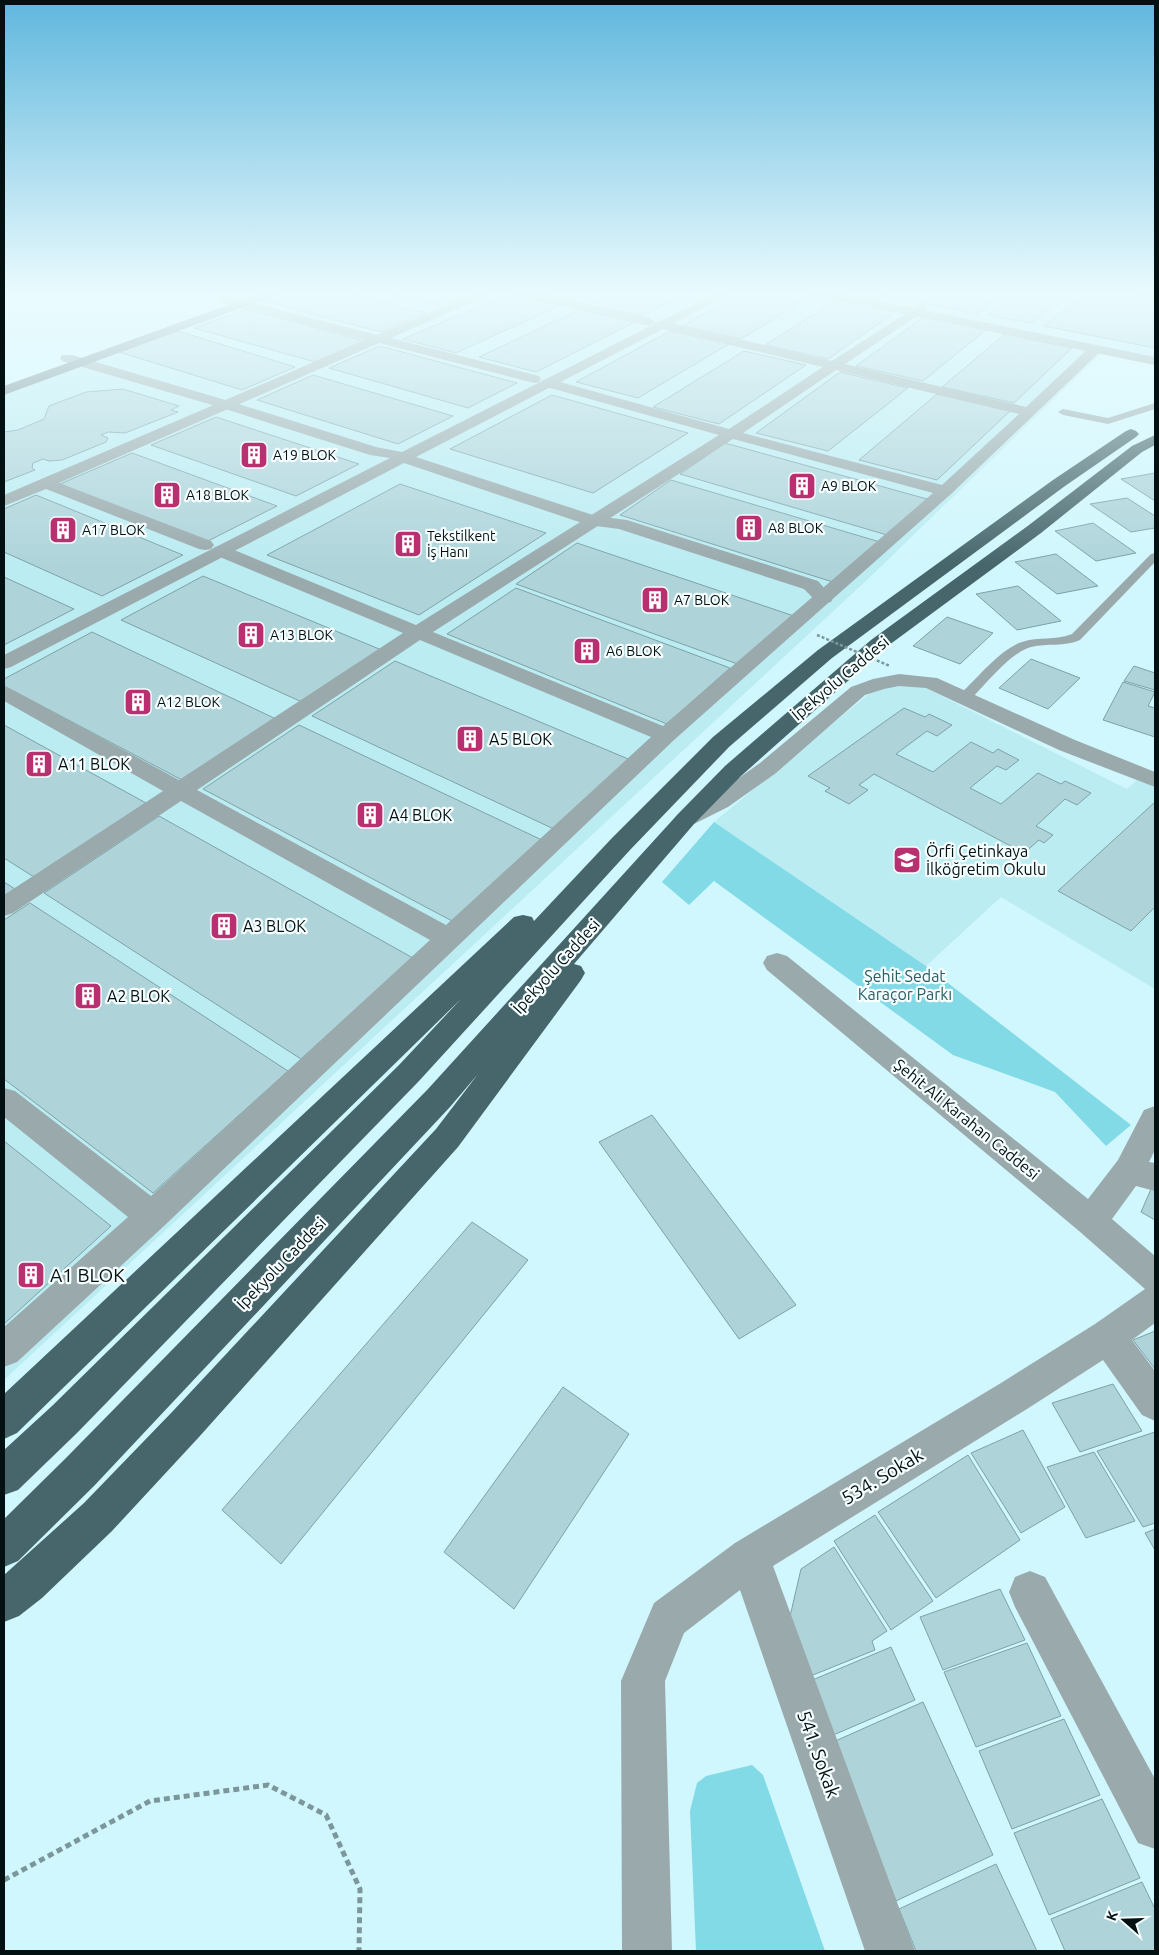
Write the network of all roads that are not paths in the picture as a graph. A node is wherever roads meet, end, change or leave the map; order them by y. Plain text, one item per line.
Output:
1 (24, 382) edge
2 (168, 382) edge
3 (174, 382) edge
4 (275, 382) edge
5 (539, 382) edge
6 (545, 382) edge
7 (808, 382) edge
8 (902, 382) edge
9 (1061, 382) edge
10 (4, 391) edge
11 (231, 401) junction
12 (1155, 406) edge
13 (1030, 412) junction
14 (1063, 412) dead end
15 (1155, 424) edge
16 (731, 434) junction
17 (1149, 444) edge
18 (396, 455) junction
19 (46, 483) junction
20 (945, 491) junction
21 (4, 501) edge
22 (594, 521) junction
23 (213, 548) junction
24 (1155, 556) edge
25 (824, 598) junction
26 (417, 633) junction
27 (4, 648) edge
28 (4, 663) edge
29 (4, 693) edge
30 (966, 698) junction
31 (666, 735) junction
32 (1155, 780) edge
33 (181, 791) junction
34 (686, 819) junction
35 (621, 844) junction
36 (614, 901) junction
37 (4, 907) edge
38 (448, 939) junction
39 (777, 962) dead end
40 (4, 1100) edge
41 (1155, 1119) edge
42 (1142, 1173) edge
43 (152, 1216) junction
44 (1091, 1221) junction
45 (1155, 1277) edge
46 (1155, 1302) edge
47 (1108, 1336) junction
48 (4, 1350) edge
49 (1155, 1402) edge
50 (4, 1420) edge
51 (4, 1476) edge
52 (4, 1547) edge
53 (748, 1557) junction
54 (1030, 1592) dead end
55 (4, 1601) edge
56 (1155, 1826) edge
57 (647, 1951) edge
58 (890, 1951) edge

1 - 10 main road
2 - 11 street
3 - 11 street
4 - 11 street
5 - 18 street
6 - 16 street
7 - 16 street
8 - 13 street
9 - 13 street
11 - 18 street
11 - 19 street
12 - 14 lane
13 - 20 street
15 - 35 highway, İpekyolu Caddesi
16 - 20 street
16 - 22 street
17 - 34 highway, İpekyolu Caddesi
18 - 22 street
18 - 23 street
19 - 21 street
19 - 23 street
20 - 25 street
22 - 25 street
22 - 26 street
23 - 26 street
23 - 27 street
23 - 28 street
24 - 30 lane
25 - 31 street
26 - 31 street
26 - 33 street
29 - 33 street
30 - 32 street
30 - 34 street
31 - 38 street
33 - 37 street
33 - 38 street
34 - 36 highway, İpekyolu Caddesi
35 - 50 highway
35 - 51 highway, İpekyolu Caddesi
36 - 52 highway, İpekyolu Caddesi
36 - 55 highway
38 - 43 street
39 - 44 street, Şehit Ali Karahan Caddesi
40 - 43 street
41 - 42 street
42 - 44 street
43 - 48 street
44 - 45 street, Şehit Ali Karahan Caddesi
46 - 47 street, 534. Sokak
47 - 49 street
47 - 53 street, 534. Sokak
53 - 57 street, 534. Sokak
53 - 58 street, 541. Sokak
54 - 56 street

